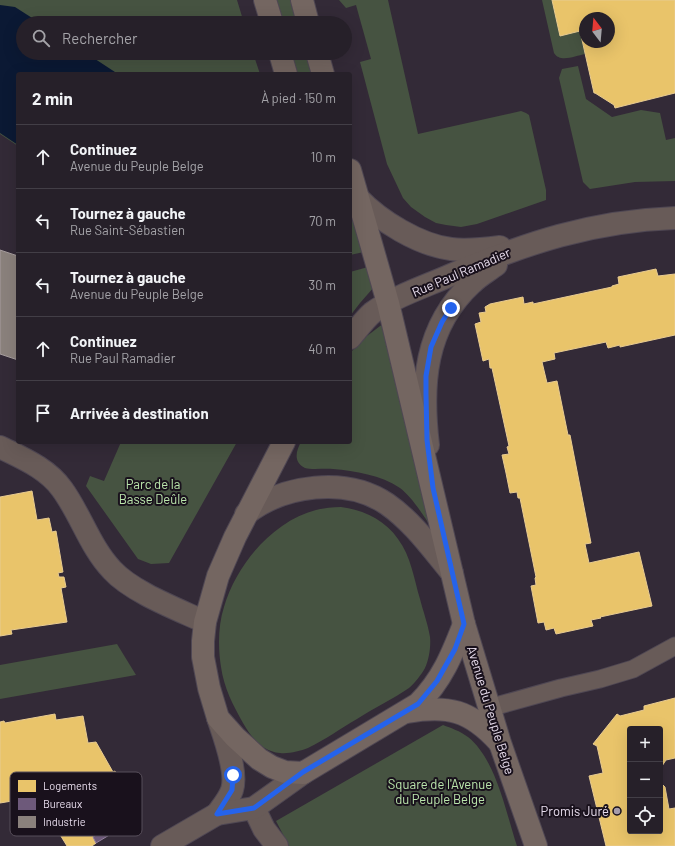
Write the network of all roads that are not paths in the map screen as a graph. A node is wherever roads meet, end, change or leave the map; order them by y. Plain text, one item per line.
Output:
1 (265, 0) edge
2 (302, 0) edge
3 (270, 16) edge
4 (306, 16) edge
5 (282, 60) edge
6 (319, 60) edge
7 (285, 72) edge
8 (322, 72) edge
9 (352, 177) edge
10 (358, 198) junction
11 (675, 218) edge
12 (535, 242) junction
13 (388, 304) junction
14 (352, 336) edge
15 (283, 444) edge
16 (0, 446) edge
17 (433, 488) junction
18 (246, 514) junction
19 (452, 572) junction
20 (205, 622) junction
21 (464, 624) junction
22 (675, 646) edge
23 (489, 708) junction
24 (407, 712) junction
25 (218, 718) junction
26 (500, 743) junction
27 (303, 772) junction
28 (254, 808) junction
29 (217, 814) junction
30 (162, 846) edge
31 (276, 846) edge
32 (536, 846) edge

1 - 3 street
2 - 4 street
5 - 7 street
6 - 8 street
9 - 10 street, Avenue du Peuple Belge
10 - 12 street, Rue Paul Ramadier
10 - 13 street, Avenue du Peuple Belge
11 - 12 street, Rue Paul Ramadier
12 - 13 street, Rue Paul Ramadier
12 - 17 street, Rue Paul Ramadier
13 - 14 street
13 - 17 street, Avenue du Peuple Belge
15 - 18 street
16 - 20 street
17 - 19 street, Avenue du Peuple Belge
18 - 19 street, Avenue du Peuple Belge
18 - 20 street
19 - 21 street, Avenue du Peuple Belge
20 - 25 street
21 - 23 street, Avenue du Peuple Belge
21 - 24 street
22 - 23 lane
23 - 26 street, Avenue du Peuple Belge
24 - 26 street
24 - 27 street
25 - 27 street
25 - 29 street
26 - 32 street, Avenue du Peuple Belge
27 - 28 street
28 - 29 street
28 - 31 street
29 - 30 street

